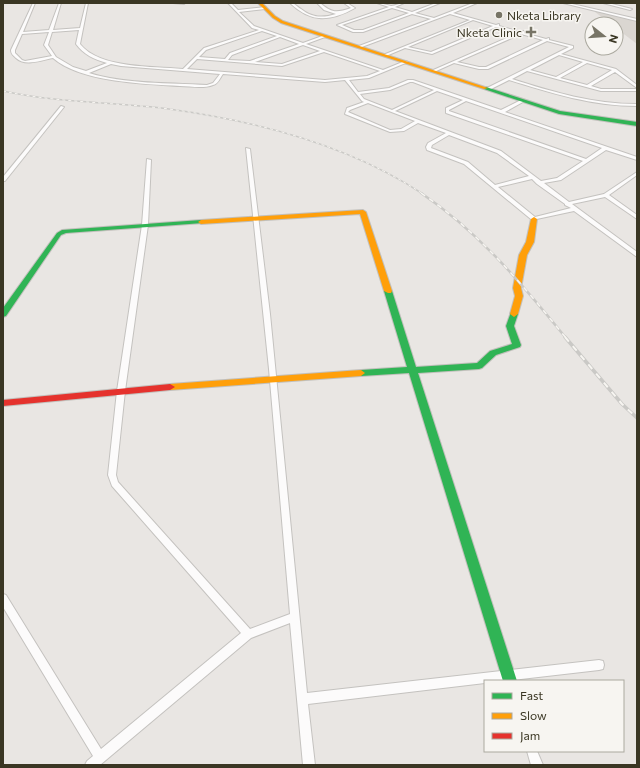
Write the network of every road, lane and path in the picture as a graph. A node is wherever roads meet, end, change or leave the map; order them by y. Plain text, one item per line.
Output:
1 (34, 3) edge
2 (60, 3) edge
3 (88, 3) edge
4 (174, 3) edge
5 (184, 3) edge
6 (229, 3) edge
7 (290, 3) edge
8 (318, 3) edge
9 (345, 3) edge
10 (378, 3) edge
11 (403, 3) edge
12 (439, 3) edge
13 (476, 3) edge
14 (564, 3) edge
15 (604, 3) edge
16 (263, 5) edge
17 (637, 6) edge
18 (392, 7) junction
19 (630, 9) junction
20 (237, 11) junction
21 (337, 13) junction
22 (412, 13) junction
23 (450, 13) junction
24 (618, 15) junction
25 (434, 19) junction
26 (474, 19) junction
27 (637, 20) edge
28 (498, 25) junction
29 (81, 30) junction
30 (262, 30) junction
31 (50, 32) junction
32 (523, 32) junction
33 (21, 33) junction
34 (281, 36) junction
35 (324, 36) junction
36 (548, 39) junction
37 (301, 44) junction
38 (360, 47) junction
39 (405, 47) junction
40 (323, 51) junction
41 (559, 54) junction
42 (385, 55) junction
43 (52, 57) junction
44 (195, 58) junction
45 (225, 61) junction
46 (406, 62) junction
47 (454, 62) junction
48 (586, 62) junction
49 (110, 63) junction
50 (249, 63) junction
51 (184, 70) junction
52 (433, 70) junction
53 (527, 70) junction
54 (615, 70) junction
55 (384, 71) junction
56 (85, 73) junction
57 (222, 73) junction
58 (556, 78) junction
59 (510, 79) junction
60 (347, 80) junction
61 (587, 87) junction
62 (637, 88) edge
63 (488, 89) junction
64 (436, 90) junction
65 (356, 93) junction
66 (465, 100) junction
67 (522, 101) junction
68 (368, 102) junction
69 (637, 105) edge
70 (62, 107) dead end
71 (392, 111) junction
72 (501, 112) junction
73 (418, 121) junction
74 (637, 124) edge
75 (449, 133) junction
76 (606, 148) junction
77 (248, 149) dead end
78 (637, 159) edge
79 (149, 160) dead end
80 (586, 161) junction
81 (637, 173) edge
82 (532, 177) junction
83 (3, 180) edge
84 (540, 183) junction
85 (496, 186) junction
86 (606, 195) junction
87 (567, 204) junction
88 (574, 209) junction
89 (637, 217) edge
90 (257, 218) junction
91 (534, 219) junction
92 (145, 225) junction
93 (637, 255) edge
94 (3, 314) edge
95 (414, 369) junction
96 (274, 380) junction
97 (121, 391) junction
98 (3, 403) edge
99 (3, 598) edge
100 (294, 617) junction
101 (248, 634) junction
102 (599, 665) dead end
103 (509, 678) edge
104 (489, 680) edge
105 (484, 681) edge
106 (304, 699) junction
107 (532, 752) edge
108 (100, 757) junction
109 (91, 765) edge
110 (309, 765) edge
111 (537, 765) edge

1 - 33 street
2 - 31 street
3 - 29 street
4 - 5 street
6 - 20 street
7 - 21 street
8 - 21 street
9 - 21 street
10 - 18 street
11 - 18 street
12 - 22 street
13 - 23 street
14 - 24 street
15 - 19 street
16 - 20 street
16 - 35 street
17 - 19 street
18 - 22 street
18 - 22 street
19 - 24 street
20 - 30 street
22 - 25 street
23 - 25 street
23 - 26 street
24 - 27 street
25 - 38 street
26 - 28 street
26 - 39 street
28 - 32 street
28 - 39 street
29 - 31 street
29 - 49 street
30 - 34 street
30 - 44 street
31 - 33 street
31 - 43 street
32 - 36 street
32 - 47 street
33 - 43 street
34 - 37 street
34 - 45 street
35 - 37 street
35 - 38 street
36 - 41 street
36 - 47 street
37 - 40 street
37 - 50 street
38 - 42 street
39 - 42 street
40 - 50 street
40 - 55 street
41 - 48 street
41 - 53 street
42 - 46 street
43 - 56 street
44 - 45 street
44 - 51 street
45 - 50 street
46 - 52 street
46 - 55 street
47 - 52 street
48 - 54 street
48 - 58 street
49 - 51 street
49 - 56 street
51 - 57 street
52 - 63 street
53 - 58 street
53 - 59 street
54 - 61 street
54 - 62 street
55 - 60 street
56 - 57 street
57 - 60 street
58 - 61 street
59 - 63 street
59 - 69 street
60 - 65 street
61 - 62 street
63 - 67 street
64 - 65 street
64 - 66 street
64 - 71 street
65 - 68 street
66 - 72 street
66 - 80 street
67 - 72 street
67 - 74 street
68 - 71 street
68 - 73 street
70 - 83 street
71 - 73 street
72 - 76 street
73 - 75 street
75 - 82 street
75 - 85 street
76 - 78 street
76 - 80 street
77 - 90 street
79 - 92 street
80 - 84 street
81 - 86 street
82 - 84 street
82 - 85 street
84 - 87 street
85 - 91 street
86 - 87 street
86 - 89 street
87 - 88 street
88 - 91 street
88 - 93 street
90 - 92 street
90 - 95 street
90 - 96 street
91 - 95 street
92 - 94 street
92 - 97 street
95 - 96 street
95 - 103 street
96 - 97 street
96 - 100 street
97 - 98 street
97 - 101 street
99 - 108 street
100 - 101 street
100 - 106 street
101 - 108 street
102 - 103 street
103 - 104 street
105 - 106 street
106 - 110 street
107 - 111 street
108 - 109 street

